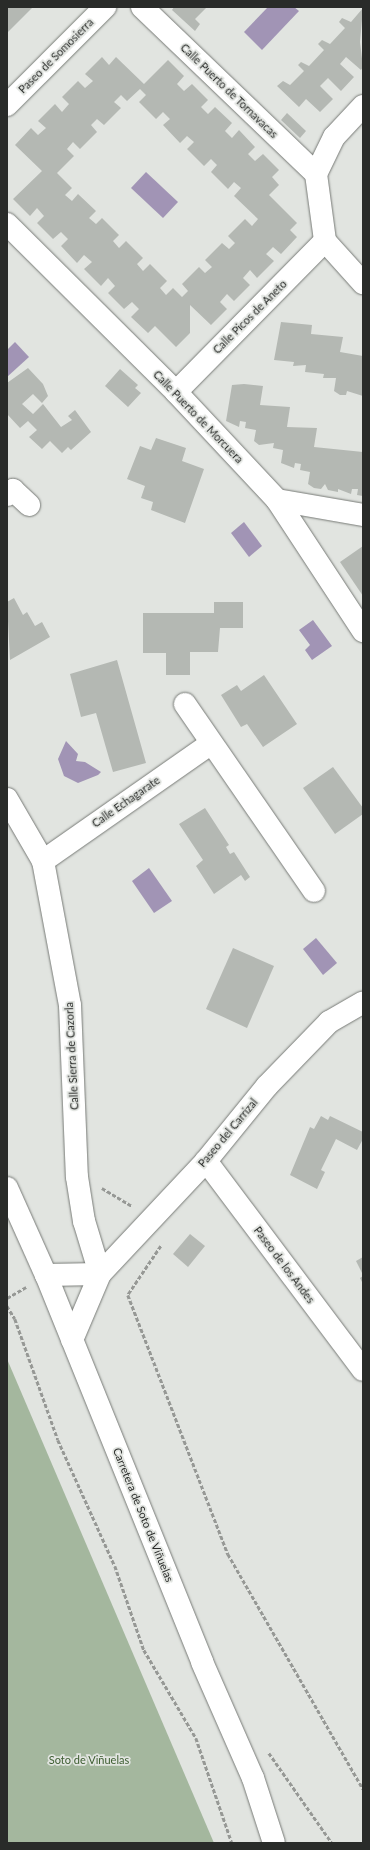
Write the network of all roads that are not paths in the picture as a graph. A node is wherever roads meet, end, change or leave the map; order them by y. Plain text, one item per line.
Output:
1 (105, 7) edge
2 (142, 7) edge
3 (7, 105) edge
4 (363, 106) edge
5 (316, 174) junction
6 (7, 224) edge
7 (325, 242) junction
8 (363, 283) edge
9 (176, 392) junction
10 (7, 495) edge
11 (277, 500) junction
12 (29, 505) dead end
13 (363, 515) edge
14 (363, 631) edge
15 (184, 704) dead end
16 (210, 744) junction
17 (7, 799) edge
18 (42, 861) junction
19 (314, 891) dead end
20 (363, 1002) edge
21 (206, 1161) junction
22 (7, 1188) edge
23 (46, 1274) junction
24 (100, 1274) junction
25 (72, 1340) junction
26 (363, 1370) edge
27 (274, 1843) edge

1 - 3 street, Paseo de Somosierra
2 - 5 street, Calle Puerto de Tornavacas
4 - 5 street
5 - 7 street
6 - 9 street, Calle Puerto de Morcuera
7 - 8 street
7 - 9 street, Calle Picos de Aneto
9 - 11 street, Calle Puerto de Morcuera
10 - 12 street
11 - 13 street
11 - 14 street, Calle Puerto de Morcuera
15 - 16 street
16 - 18 street, Calle Echagarate
16 - 19 street
17 - 18 street, Calle Sierra de Cazorla
18 - 24 street, Calle Sierra de Cazorla
20 - 21 street, Paseo del Carrizal
21 - 24 street, Paseo del Carrizal
21 - 26 street, Paseo de los Andes
22 - 23 street, Carretera de Soto de Viñuelas
23 - 24 street
23 - 25 street, Carretera de Soto de Viñuelas
24 - 25 street, Paseo del Carrizal
25 - 27 street, Carretera de Soto de Viñuelas

